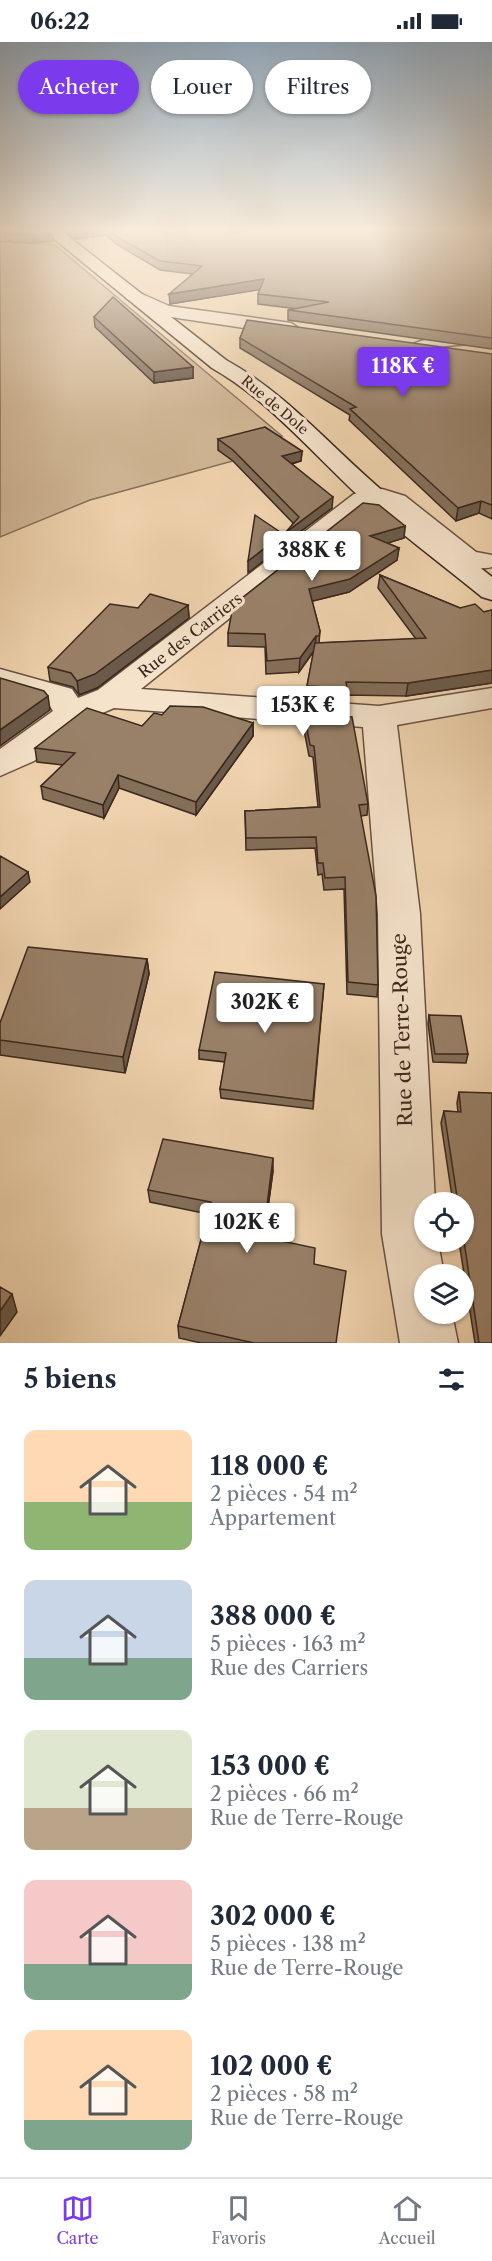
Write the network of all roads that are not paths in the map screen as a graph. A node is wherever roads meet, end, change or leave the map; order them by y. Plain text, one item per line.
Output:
1 (126, 290) edge
2 (144, 290) edge
3 (133, 295) junction
4 (174, 312) junction
5 (313, 332) edge
6 (492, 336) edge
7 (400, 344) edge
8 (422, 347) junction
9 (483, 355) edge
10 (375, 498) junction
11 (487, 565) edge
12 (492, 591) edge
13 (0, 679) edge
14 (111, 697) junction
15 (492, 698) edge
16 (72, 713) junction
17 (379, 717) junction
18 (0, 764) edge
19 (429, 1343) edge

1 - 3 main road, Rue de Dole
2 - 4 main road, Rue de Dole
3 - 4 main road
3 - 10 main road, Rue de Dole
4 - 5 main road
4 - 11 main road, Rue de Dole
6 - 8 main road
7 - 8 main road
8 - 9 main road
10 - 11 main road
10 - 12 main road, Rue de Dole
10 - 14 main road, Rue des Carriers
13 - 16 main road
14 - 16 main road, Rue des Carriers
14 - 17 main road
15 - 17 main road
16 - 18 main road, Rue des Carriers
17 - 19 main road, Rue de Terre-Rouge

